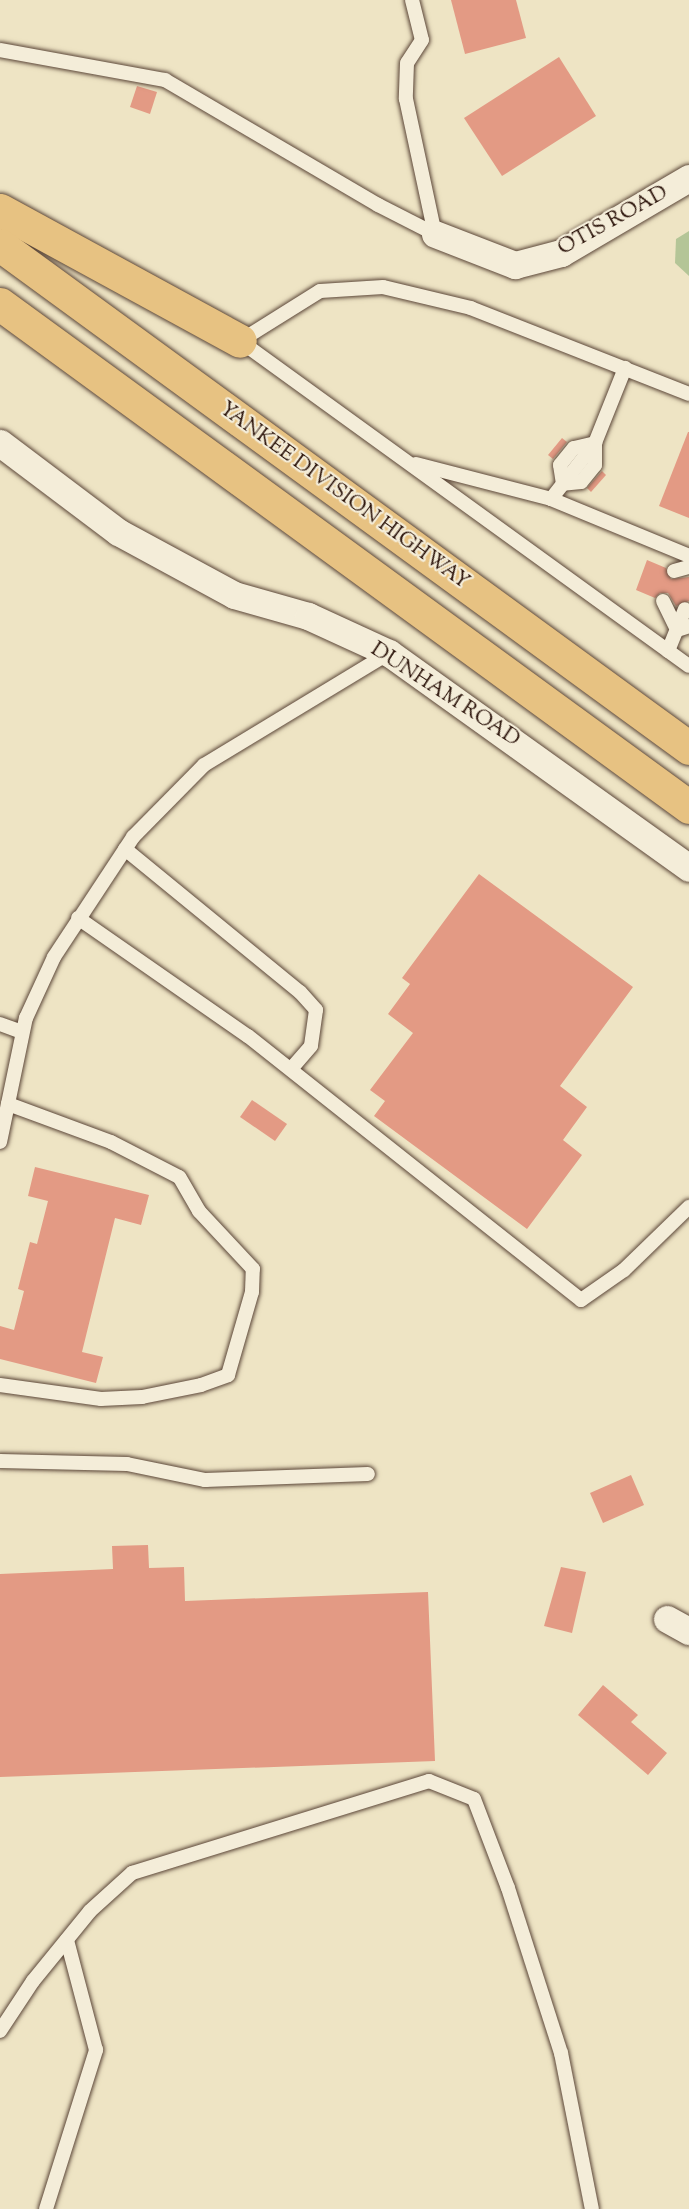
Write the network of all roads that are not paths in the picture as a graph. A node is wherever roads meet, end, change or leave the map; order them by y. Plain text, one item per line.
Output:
1 (412, 0) edge
2 (0, 50) edge
3 (689, 178) edge
4 (0, 210) edge
5 (435, 234) junction
6 (0, 245) edge
7 (0, 304) edge
8 (240, 341) junction
9 (625, 368) junction
10 (689, 394) edge
11 (0, 443) edge
12 (595, 443) junction
13 (407, 462) junction
14 (563, 484) junction
15 (551, 499) junction
16 (689, 556) edge
17 (689, 567) edge
18 (675, 571) dead end
19 (663, 601) dead end
20 (685, 609) dead end
21 (683, 628) edge
22 (668, 651) junction
23 (390, 653) junction
24 (689, 666) edge
25 (689, 748) edge
26 (689, 807) edge
27 (125, 849) junction
28 (689, 868) edge
29 (78, 918) junction
30 (0, 1024) edge
31 (22, 1032) junction
32 (291, 1069) junction
33 (8, 1104) junction
34 (0, 1142) edge
35 (689, 1207) edge
36 (0, 1385) edge
37 (0, 1461) edge
38 (368, 1474) dead end
39 (67, 1940) junction
40 (0, 2031) edge
41 (46, 2209) edge
42 (592, 2209) edge

1 - 5 lane
2 - 5 lane
3 - 5 street, OTIS ROAD
4 - 8 highway
6 - 25 highway, YANKEE DIVISION HIGHWAY
7 - 26 highway
8 - 9 lane
8 - 13 lane
9 - 10 lane
9 - 12 lane
11 - 23 street, DUNHAM ROAD
12 - 14 lane
12 - 14 lane
13 - 15 lane
13 - 22 lane
14 - 15 lane
15 - 16 lane
17 - 18 lane
19 - 21 lane
20 - 21 lane
21 - 22 lane
22 - 24 lane
23 - 27 lane
23 - 28 street, DUNHAM ROAD
27 - 29 lane
27 - 32 lane
29 - 31 lane
29 - 32 lane
30 - 31 lane
31 - 33 lane
32 - 35 lane
33 - 34 lane
33 - 36 lane
37 - 38 lane
39 - 40 lane
39 - 41 lane
39 - 42 lane

